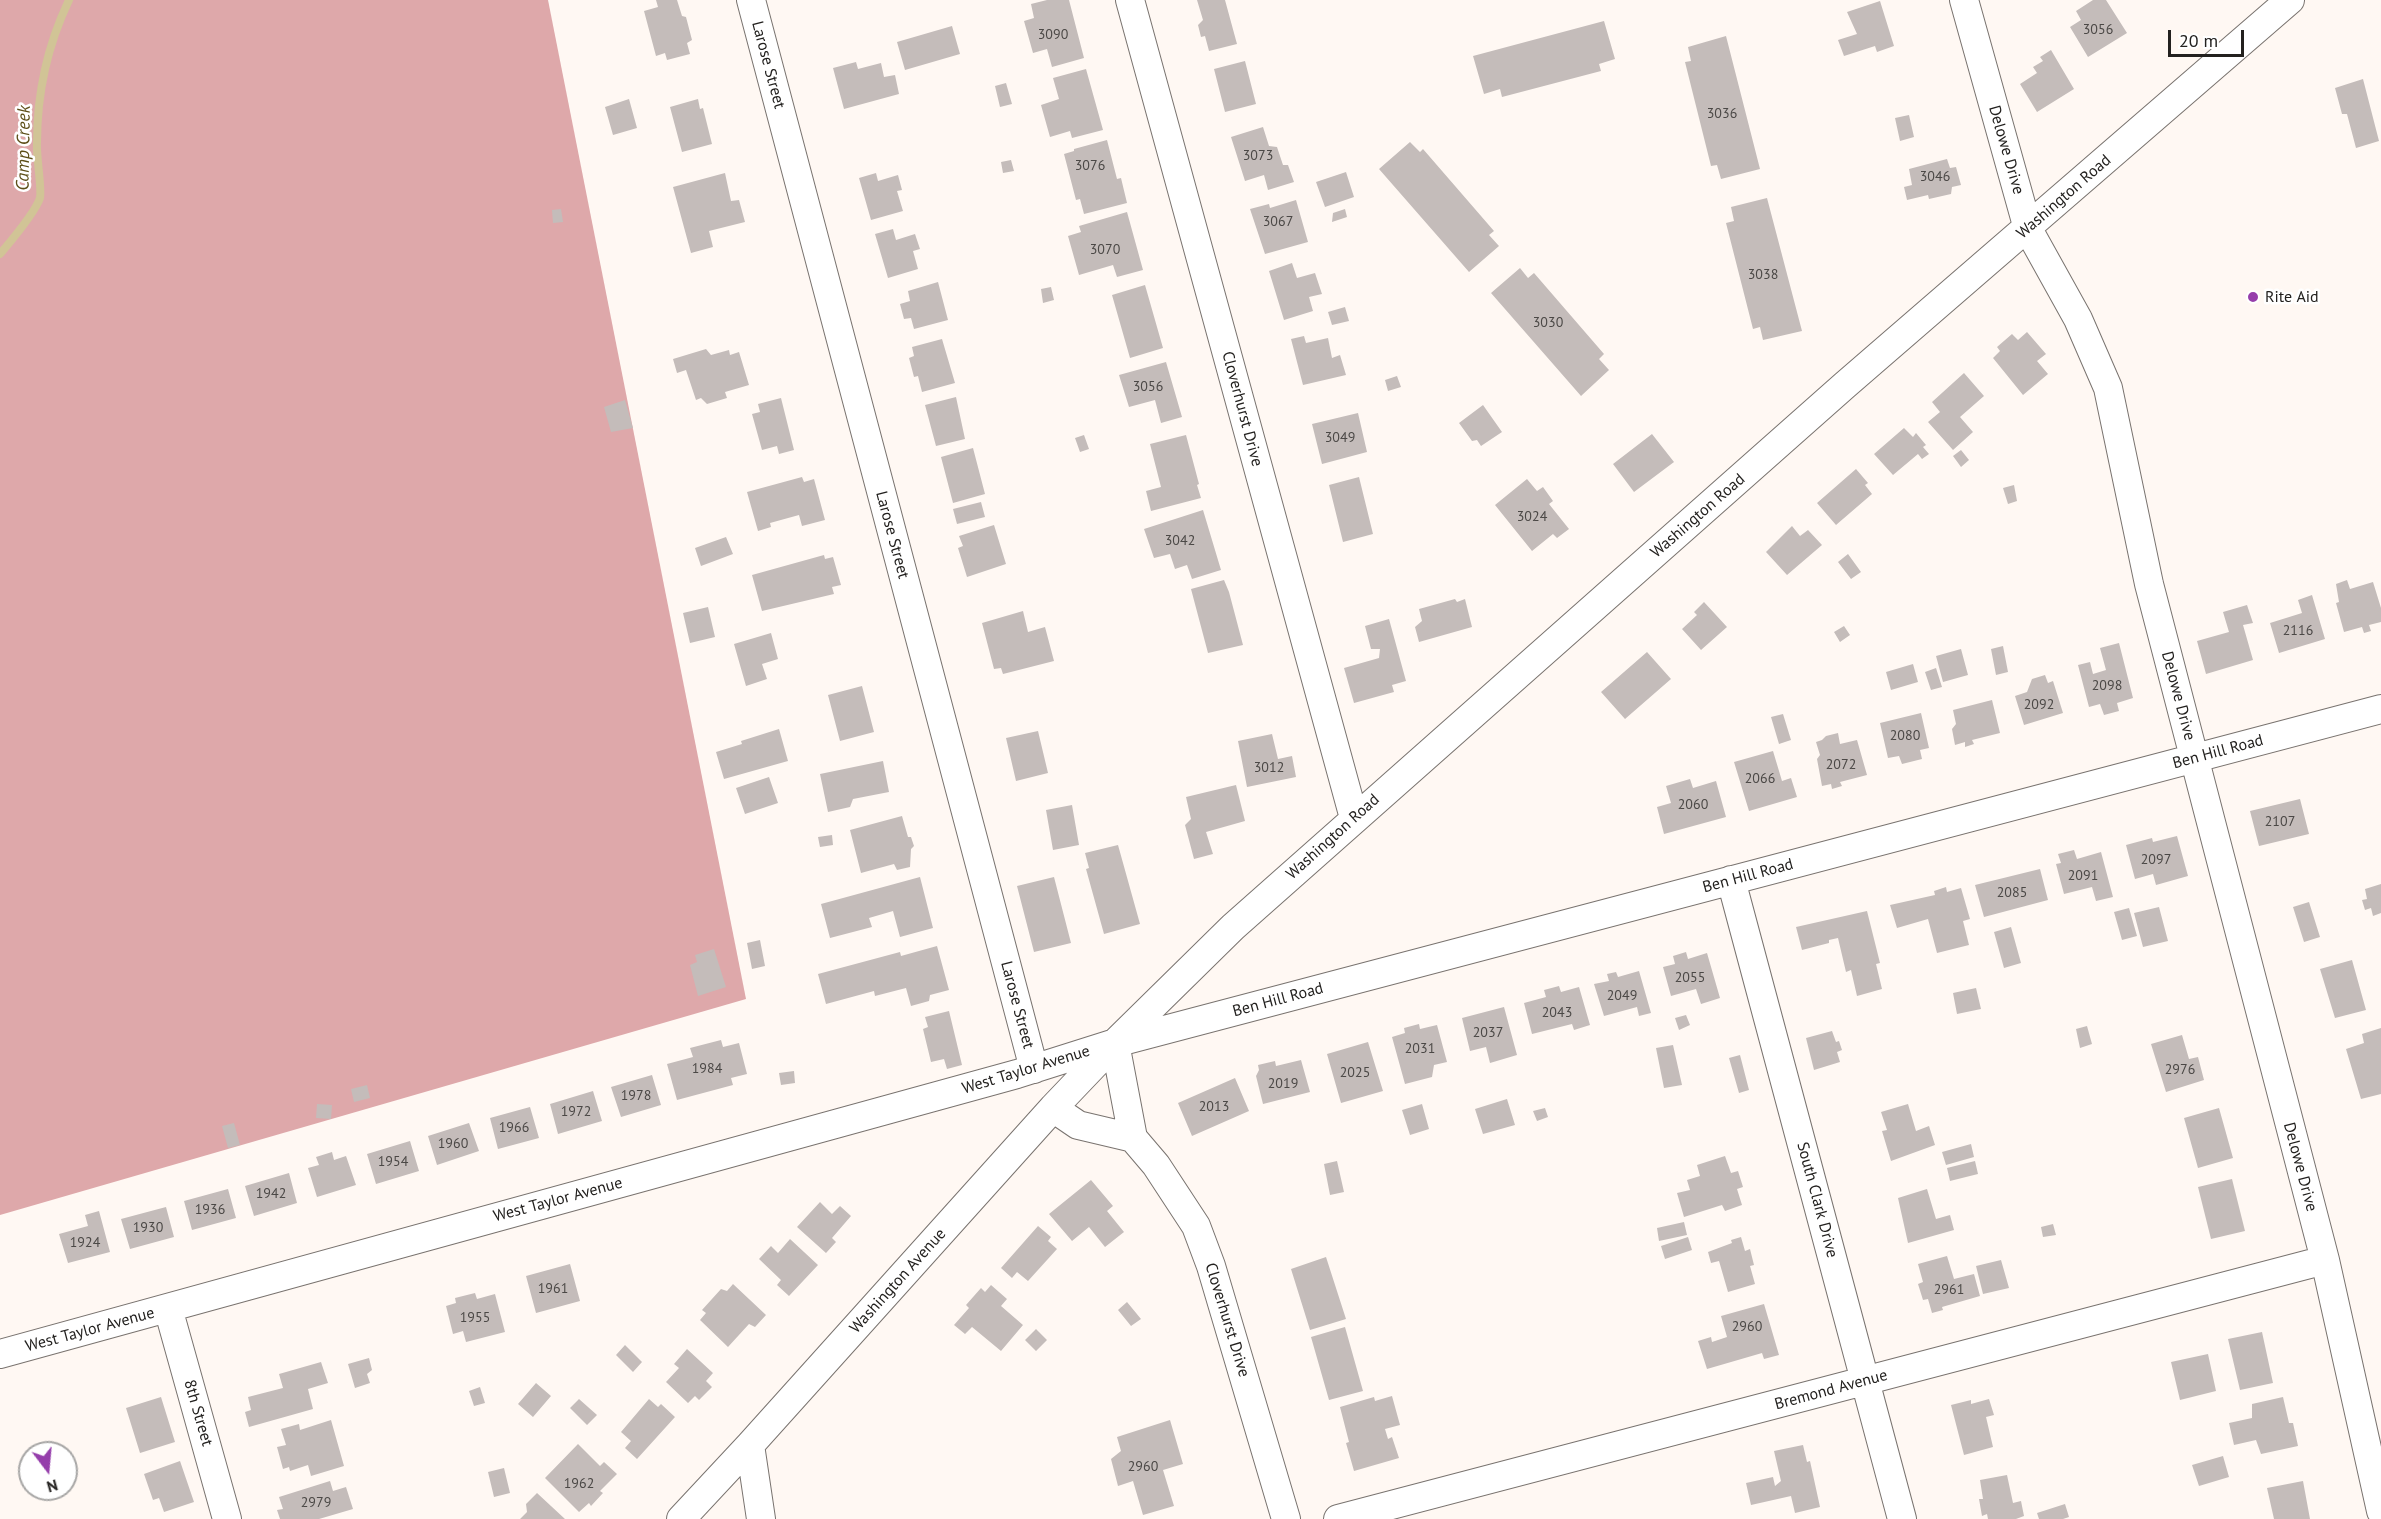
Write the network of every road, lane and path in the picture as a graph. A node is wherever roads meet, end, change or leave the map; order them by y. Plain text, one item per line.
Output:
1 (751, 0) edge
2 (1130, 0) edge
3 (1964, 0) edge
4 (2290, 0) edge
5 (2028, 229) junction
6 (2381, 709) edge
7 (2195, 759) junction
8 (1353, 818) junction
9 (1731, 880) junction
10 (1115, 1042) junction
11 (1034, 1069) junction
12 (1053, 1108) junction
13 (1133, 1138) junction
14 (2325, 1260) junction
15 (168, 1308) junction
16 (0, 1354) edge
17 (1866, 1380) junction
18 (750, 1446) junction
19 (2381, 1511) edge
20 (227, 1519) edge
21 (681, 1519) edge
22 (761, 1519) edge
23 (1286, 1519) edge
24 (1338, 1519) edge
25 (1902, 1519) edge

1 - 11 street, Larose Street
2 - 8 street, Cloverhurst Drive
3 - 5 street, Delowe Drive
4 - 5 street, Washington Road
5 - 7 street, Delowe Drive
5 - 8 street, Washington Road
6 - 7 street, Ben Hill Road
7 - 9 street, Ben Hill Road
7 - 14 street, Delowe Drive
8 - 10 street, Washington Road
9 - 10 street, Ben Hill Road
9 - 17 street, South Clark Drive
10 - 11 street, West Taylor Avenue
10 - 12 street, Washington Avenue
10 - 13 street, Cloverhurst Drive
11 - 15 street, West Taylor Avenue
12 - 13 street
12 - 18 street, Washington Avenue
13 - 23 street, Cloverhurst Drive
14 - 17 street, Bremond Avenue
14 - 19 street, Delowe Drive
15 - 16 street, West Taylor Avenue
15 - 20 street, 8th Street
17 - 24 street, Bremond Avenue
17 - 25 street, South Clark Drive
18 - 21 street, Washington Avenue
18 - 22 street

